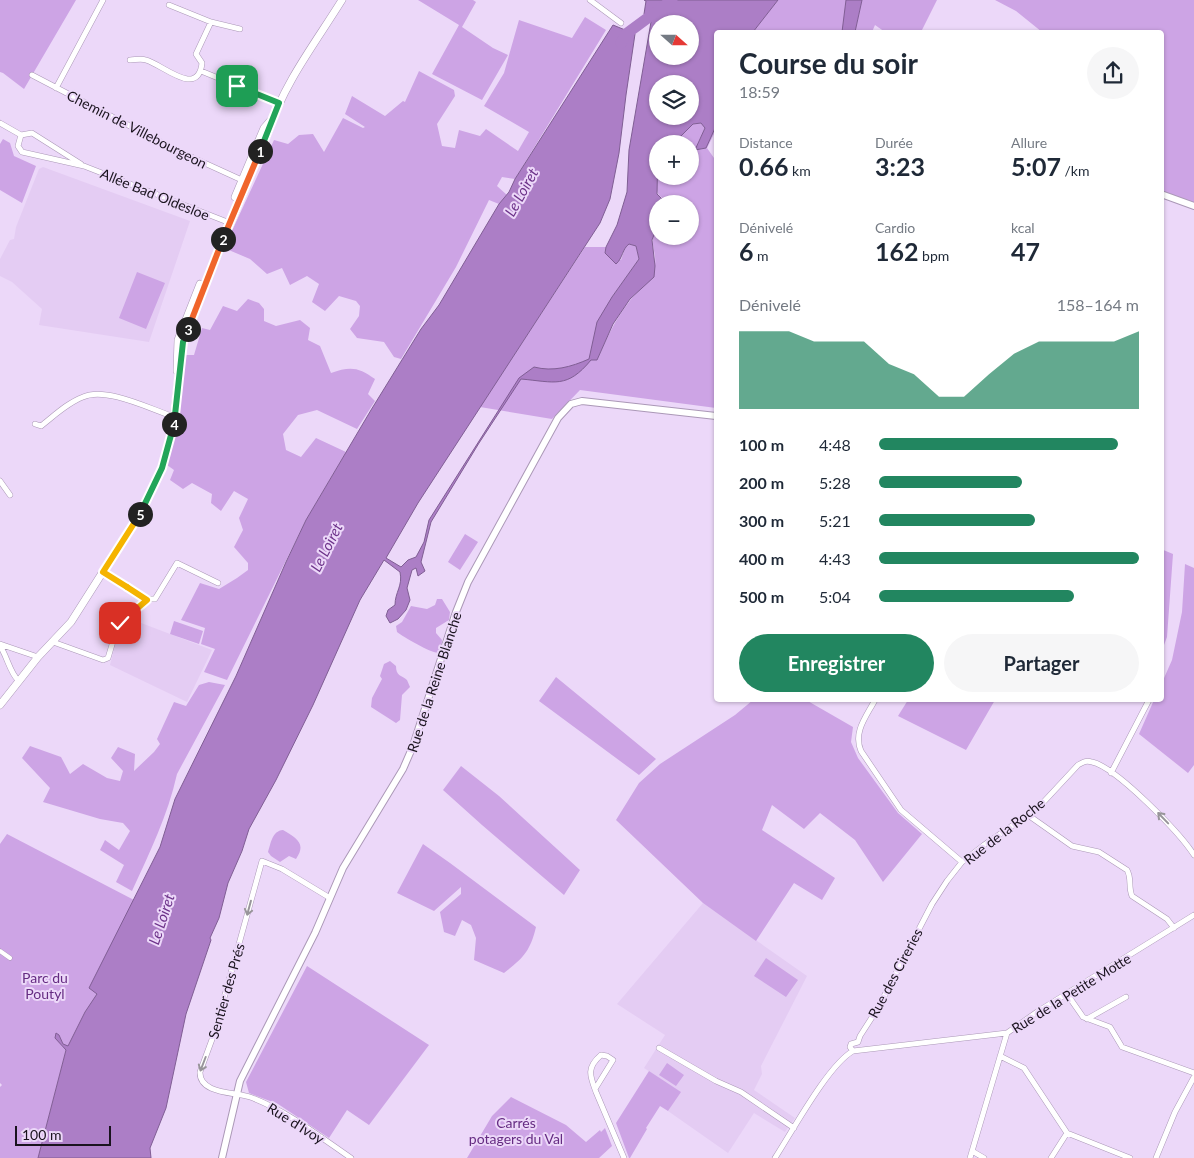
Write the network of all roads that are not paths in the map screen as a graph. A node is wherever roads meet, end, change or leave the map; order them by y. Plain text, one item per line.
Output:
1 (103, 0) edge
2 (342, 0) edge
3 (590, 0) edge
4 (170, 5) dead end
5 (211, 22) junction
6 (621, 23) dead end
7 (240, 29) dead end
8 (130, 60) dead end
9 (201, 71) junction
10 (32, 75) dead end
11 (56, 88) junction
12 (279, 103) junction
13 (0, 123) edge
14 (21, 136) junction
15 (84, 166) junction
16 (245, 182) junction
17 (1164, 195) edge
18 (1194, 206) edge
19 (228, 222) junction
20 (173, 416) junction
21 (714, 416) edge
22 (35, 424) dead end
23 (0, 481) edge
24 (10, 494) dead end
25 (103, 572) junction
26 (218, 584) dead end
27 (147, 600) junction
28 (53, 642) junction
29 (0, 645) edge
30 (38, 657) junction
31 (18, 680) junction
32 (874, 702) edge
33 (1148, 702) edge
34 (0, 705) edge
35 (1111, 773) junction
36 (1028, 815) junction
37 (1194, 855) edge
38 (962, 862) junction
39 (330, 898) junction
40 (932, 904) joint
41 (1194, 915) edge
42 (1174, 928) junction
43 (0, 951) edge
44 (10, 958) dead end
45 (1067, 994) junction
46 (1126, 998) dead end
47 (1087, 1019) junction
48 (1007, 1033) junction
49 (858, 1042) junction
50 (659, 1048) dead end
51 (860, 1049) junction
52 (852, 1051) junction
53 (1000, 1056) junction
54 (1194, 1073) edge
55 (1194, 1077) edge
56 (595, 1089) junction
57 (237, 1094) junction
58 (794, 1128) junction
59 (1067, 1133) junction
60 (972, 1151) junction
61 (222, 1158) edge
62 (352, 1158) edge
63 (624, 1158) edge
64 (775, 1158) edge
65 (970, 1158) edge
66 (984, 1158) edge
67 (1051, 1158) edge
68 (1130, 1158) edge
69 (1156, 1158) edge

1 - 11 street
2 - 12 main road
3 - 6 street
4 - 5 street
5 - 7 street
5 - 9 street
8 - 9 street
9 - 12 street
10 - 11 street, Chemin de Villebourgeon
11 - 16 street, Chemin de Villebourgeon
12 - 16 main road
13 - 14 street
14 - 15 street, Allée Bad Oldesloe
14 - 15 street, Allée Bad Oldesloe
15 - 19 street, Allée Bad Oldesloe
16 - 19 main road
17 - 18 street
19 - 20 main road
20 - 22 street
20 - 25 main road
21 - 39 street, Rue de la Reine Blanche
23 - 24 street
25 - 27 street
25 - 28 main road
26 - 27 street
27 - 28 street
28 - 30 main road
29 - 30 street
29 - 31 street
30 - 31 main road
31 - 34 main road
32 - 38 street
33 - 35 street
35 - 36 street, Rue de la Roche
37 -> 35 street, Rue de la Roche
36 - 38 street, Rue de la Roche
36 - 42 street
38 - 40 street, Rue de la Roche
39 - 57 street, Rue de la Reine Blanche
39 -> 57 street, Sentier des Prés
40 - 49 street, Rue des Cireries
41 - 42 street, Rue de la Petite Motte
42 - 45 street, Rue de la Petite Motte
43 - 44 street
45 - 47 street
45 - 48 street, Rue de la Petite Motte
46 - 47 street
47 - 54 street
48 - 51 street
48 - 53 street, Rue de la Petite Motte
49 - 51 street
49 - 52 street
50 - 58 street
51 - 52 street
52 - 58 street
53 - 59 street
53 - 60 street, Rue de la Petite Motte
55 - 69 street
56 - 56 street
56 - 63 street
57 - 61 street, Rue de la Reine Blanche
57 - 62 street, Rue d'Ivoy
58 - 64 street
59 - 67 street
59 - 68 street
60 - 65 street, Rue de la Petite Motte
60 - 66 street

